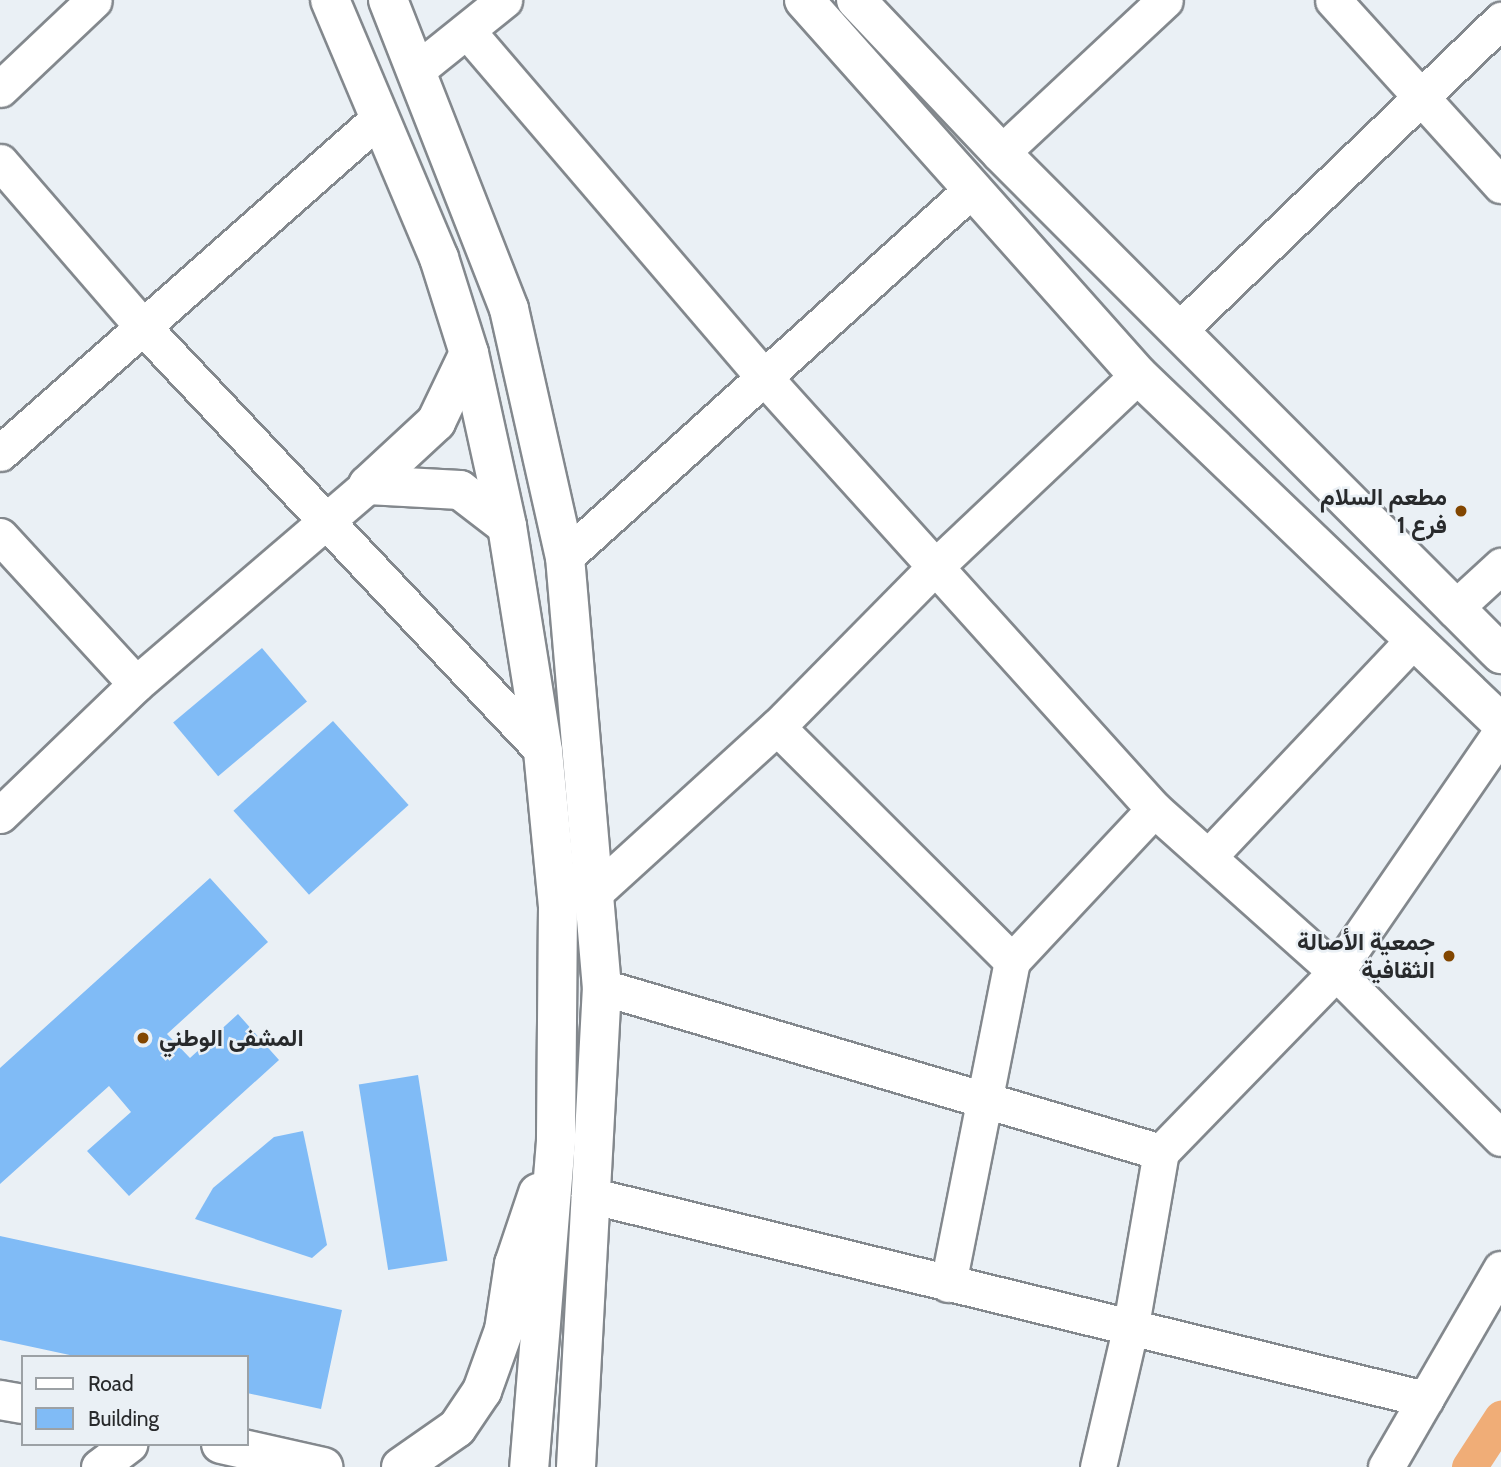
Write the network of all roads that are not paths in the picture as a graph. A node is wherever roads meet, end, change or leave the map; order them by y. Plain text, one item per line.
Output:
1 (94, 0) edge
2 (330, 0) edge
3 (388, 0) edge
4 (504, 0) edge
5 (804, 0) edge
6 (856, 0) edge
7 (1165, 0) edge
8 (1333, 0) edge
9 (1501, 20) edge
10 (468, 32) junction
11 (417, 70) junction
12 (0, 89) edge
13 (1418, 96) junction
14 (377, 120) junction
15 (1001, 153) junction
16 (0, 162) edge
17 (1501, 185) edge
18 (971, 190) junction
19 (144, 328) junction
20 (1180, 329) junction
21 (468, 353) junction
22 (1138, 375) junction
23 (763, 376) junction
24 (0, 453) edge
25 (368, 485) junction
26 (329, 520) junction
27 (507, 526) junction
28 (0, 536) edge
29 (565, 557) junction
30 (1501, 566) edge
31 (933, 569) junction
32 (1454, 609) junction
33 (1414, 639) junction
34 (1501, 654) edge
35 (136, 684) junction
36 (1501, 723) edge
37 (777, 727) junction
38 (1501, 732) edge
39 (543, 751) junction
40 (1154, 808) junction
41 (0, 815) edge
42 (1210, 855) junction
43 (591, 897) junction
44 (1012, 961) junction
45 (1336, 972) junction
46 (602, 987) junction
47 (984, 1102) junction
48 (1501, 1138) edge
49 (556, 1141) junction
50 (1161, 1152) junction
51 (589, 1195) junction
52 (1501, 1269) edge
53 (948, 1284) junction
54 (1131, 1325) junction
55 (1425, 1399) junction
56 (0, 1400) edge
57 (21, 1404) edge
58 (126, 1446) edge
59 (230, 1446) edge
60 (525, 1465) edge
61 (99, 1467) edge
62 (323, 1467) edge
63 (401, 1467) edge
64 (568, 1467) edge
65 (576, 1467) edge
66 (1098, 1467) edge
67 (1386, 1467) edge

1 - 12 street
2 - 14 main road
3 - 11 main road
4 - 10 street
5 - 18 main road
6 - 15 main road
7 - 15 street
8 - 13 street
9 - 13 street
10 - 11 street
10 - 23 street
11 - 29 main road
13 - 17 street
13 - 20 street
14 - 19 street
14 - 21 main road
15 - 20 main road
16 - 19 street
18 - 22 main road
18 - 23 street
19 - 24 street
19 - 26 street
20 - 32 main road
21 - 25 main road
21 - 27 main road
22 - 31 street
22 - 33 main road
23 - 29 street
23 - 31 street
25 - 26 street
25 - 27 main road
26 - 35 street
26 - 39 street
27 - 39 main road
28 - 35 street
29 - 43 main road
30 - 32 street
31 - 37 street
31 - 40 street
32 - 34 main road
33 - 36 main road
33 - 42 street
35 - 41 street
37 - 43 street
37 - 44 street
38 - 45 street
39 - 49 main road
40 - 42 street
40 - 44 street
42 - 45 street
43 - 46 main road
44 - 47 street
45 - 48 street
45 - 50 street
46 - 47 street
46 - 51 main road
47 - 50 street
47 - 53 street
49 - 60 main road
49 - 63 main road
50 - 54 street
51 - 53 street
51 - 65 main road
52 - 55 street
53 - 54 street
54 - 55 street
54 - 66 street
55 - 67 street
56 - 57 main road
58 - 61 street
59 - 62 main road
60 - 64 main road

